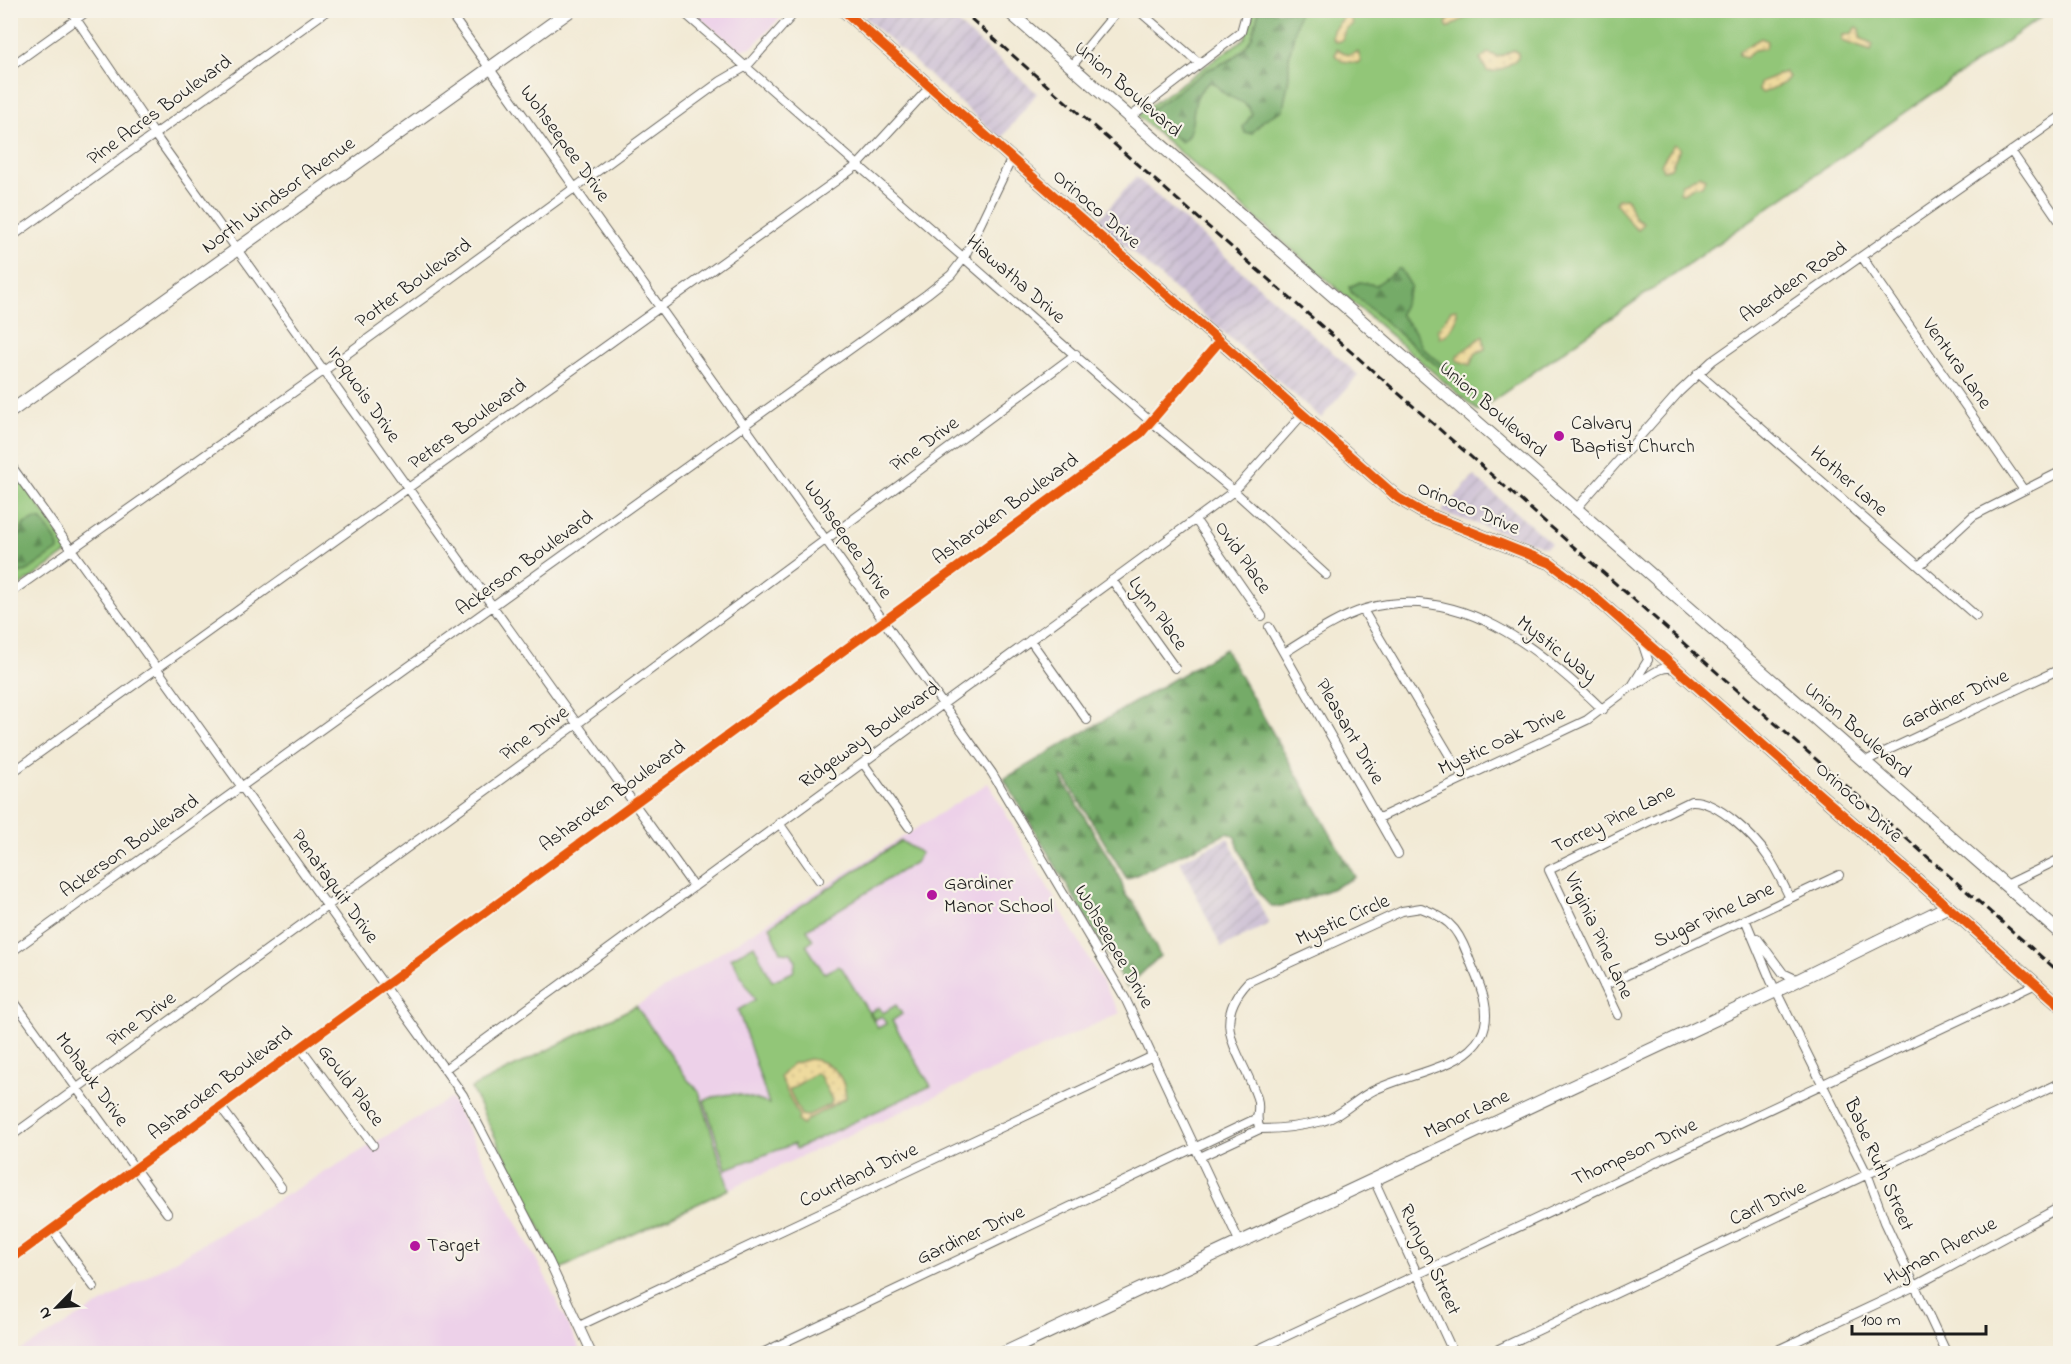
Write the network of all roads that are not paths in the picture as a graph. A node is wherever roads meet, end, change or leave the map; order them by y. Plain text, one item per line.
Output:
1 (70, 10) edge
2 (89, 10) edge
3 (328, 10) edge
4 (448, 10) edge
5 (570, 10) edge
6 (681, 10) edge
7 (796, 10) edge
8 (843, 10) edge
9 (1007, 10) edge
10 (1118, 10) edge
11 (1138, 10) edge
12 (1247, 10) edge
13 (75, 20) junction
14 (1199, 63) junction
15 (747, 66) junction
16 (10, 67) edge
17 (1071, 67) junction
18 (490, 69) junction
19 (930, 87) junction
20 (2061, 117) edge
21 (1129, 118) junction
22 (155, 135) junction
23 (2011, 152) junction
24 (1011, 160) junction
25 (858, 165) junction
26 (576, 188) junction
27 (2061, 222) edge
28 (10, 238) edge
29 (239, 249) junction
30 (1862, 257) junction
31 (964, 258) junction
32 (660, 306) junction
33 (1219, 342) junction
34 (1076, 354) junction
35 (325, 369) junction
36 (1698, 373) junction
37 (10, 412) edge
38 (1302, 415) junction
39 (1151, 422) junction
40 (746, 425) junction
41 (10, 464) edge
42 (2061, 472) edge
43 (409, 489) junction
44 (2023, 489) junction
45 (1234, 491) junction
46 (1576, 509) junction
47 (1195, 519) junction
48 (826, 539) junction
49 (71, 550) junction
50 (1919, 566) junction
51 (1326, 575) dead end
52 (1112, 580) junction
53 (10, 593) edge
54 (494, 606) junction
55 (1364, 610) junction
56 (1263, 616) dead end
57 (1976, 616) dead end
58 (885, 621) junction
59 (1269, 627) dead end
60 (1632, 627) junction
61 (1030, 640) junction
62 (1284, 653) junction
63 (1175, 668) dead end
64 (2061, 669) edge
65 (158, 670) junction
66 (1685, 674) junction
67 (1632, 687) junction
68 (942, 703) junction
69 (1603, 710) junction
70 (1087, 720) dead end
71 (578, 724) junction
72 (1863, 762) junction
73 (863, 763) junction
74 (10, 774) edge
75 (1463, 778) junction
76 (242, 788) junction
77 (635, 804) junction
78 (1379, 818) junction
79 (779, 823) junction
80 (909, 826) dead end
81 (1398, 854) dead end
82 (2061, 859) edge
83 (1549, 870) joint
84 (1839, 875) dead end
85 (819, 880) dead end
86 (2006, 885) junction
87 (694, 887) junction
88 (1790, 898) junction
89 (1947, 906) junction
90 (328, 907) junction
91 (1747, 922) junction
92 (2061, 933) edge
93 (10, 953) edge
94 (1798, 980) junction
95 (2036, 984) junction
96 (385, 986) junction
97 (1604, 986) junction
98 (1778, 990) junction
99 (10, 996) edge
100 (2061, 1005) edge
101 (1618, 1016) dead end
102 (300, 1047) junction
103 (1153, 1056) junction
104 (445, 1069) junction
105 (2061, 1083) edge
106 (1823, 1085) junction
107 (77, 1088) junction
108 (220, 1106) junction
109 (1255, 1119) junction
110 (1260, 1129) junction
111 (10, 1137) edge
112 (373, 1145) dead end
113 (1198, 1153) junction
114 (135, 1170) junction
115 (1868, 1176) junction
116 (1374, 1180) junction
117 (281, 1187) dead end
118 (2061, 1207) edge
119 (166, 1213) dead end
120 (52, 1229) junction
121 (1240, 1243) junction
122 (10, 1260) edge
123 (1416, 1274) junction
124 (1915, 1286) junction
125 (94, 1287) dead end
126 (579, 1326) junction
127 (592, 1353) edge
128 (760, 1353) edge
129 (1002, 1353) edge
130 (1248, 1353) edge
131 (1454, 1353) edge
132 (1488, 1353) edge
133 (1769, 1353) edge
134 (1947, 1353) edge

1 - 13 street, Iroquois Drive
2 - 13 street
3 - 22 street, Pine Acres Boulevard
4 - 18 street, Wohseepee Drive
5 - 18 street, North Windsor Avenue
6 - 15 street, Hiawatha Drive
7 - 15 street, Potter Boulevard
8 - 19 street, Orinoco Drive
9 - 17 street, Union Boulevard
10 - 17 street
11 - 14 street
12 - 14 street
13 - 16 street
13 - 22 street, Iroquois Drive
14 - 21 street
15 - 25 street, Hiawatha Drive
15 - 26 street, Potter Boulevard
17 - 21 street, Union Boulevard
18 - 26 street, Wohseepee Drive
18 - 29 street, North Windsor Avenue
19 - 24 street, Orinoco Drive
19 - 25 street, Peters Boulevard
20 - 23 street, Aberdeen Road
21 - 46 street, Union Boulevard
22 - 28 street, Pine Acres Boulevard
22 - 29 street, Iroquois Drive
23 - 27 street
23 - 30 street, Aberdeen Road
24 - 31 street, Ackerson Boulevard
24 - 33 street, Orinoco Drive
25 - 31 street, Hiawatha Drive
25 - 32 street, Peters Boulevard
26 - 32 street, Wohseepee Drive
26 - 35 street, Potter Boulevard
29 - 35 street, Iroquois Drive
29 - 37 street, North Windsor Avenue
30 - 36 street, Aberdeen Road
30 - 44 street, Ventura Lane
31 - 34 street, Hiawatha Drive
31 - 40 street, Ackerson Boulevard
32 - 40 street, Wohseepee Drive
32 - 43 street, Peters Boulevard
33 - 38 street, Orinoco Drive
33 - 39 street, Asharoken Boulevard
34 - 39 street, Hiawatha Drive
34 - 48 street, Pine Drive
35 - 43 street, Iroquois Drive
35 - 49 street, Potter Boulevard
36 - 46 street, Aberdeen Road
36 - 50 street, Hother Lane
38 - 45 street, Ridgeway Boulevard
38 - 60 street, Orinoco Drive
39 - 45 street, Hiawatha Drive
39 - 58 street, Asharoken Boulevard
40 - 48 street, Wohseepee Drive
40 - 54 street, Ackerson Boulevard
41 - 49 street, Penataquit Drive
42 - 44 street
43 - 54 street, Iroquois Drive
43 - 65 street, Peters Boulevard
44 - 50 street
45 - 47 street, Ridgeway Boulevard
45 - 51 street, Hiawatha Drive
46 - 72 street, Union Boulevard
47 - 52 street, Ridgeway Boulevard
47 - 56 street, Ovid Place
48 - 58 street, Wohseepee Drive
48 - 71 street, Pine Drive
49 - 53 street, Potter Boulevard
49 - 65 street, Penataquit Drive
50 - 57 street, Hother Lane
52 - 61 street, Ridgeway Boulevard
52 - 63 street, Lynn Place
54 - 71 street, Iroquois Drive
54 - 76 street, Ackerson Boulevard
55 - 62 street, Mystic Way
55 - 69 street, Mystic Way
55 - 75 street
58 - 68 street, Wohseepee Drive
58 - 77 street, Asharoken Boulevard
59 - 62 street, Pleasant Drive
60 - 66 street, Orinoco Drive
60 - 67 street, Mystic Oak Drive
61 - 68 street, Ridgeway Boulevard
61 - 70 street
62 - 78 street, Pleasant Drive
64 - 72 street, Gardiner Drive
65 - 74 street, Peters Boulevard
65 - 76 street, Penataquit Drive
66 - 67 street, Mystic Oak Drive
66 - 89 street, Orinoco Drive
67 - 69 street, Mystic Oak Drive
68 - 73 street, Ridgeway Boulevard
68 - 103 street, Wohseepee Drive
69 - 75 street, Mystic Oak Drive
71 - 77 street, Iroquois Drive
71 - 90 street, Pine Drive
72 - 86 street, Union Boulevard
73 - 79 street, Ridgeway Boulevard
73 - 80 street
75 - 78 street, Mystic Oak Drive
76 - 90 street, Penataquit Drive
76 - 93 street, Ackerson Boulevard
77 - 87 street, Iroquois Drive
77 - 96 street, Asharoken Boulevard
78 - 81 street, Pleasant Drive
79 - 85 street
79 - 87 street, Ridgeway Boulevard
82 - 86 street
83 - 88 street, Torrey Pine Lane
83 - 97 street, Virginia Pine Lane
84 - 88 street, Sugar Pine Lane
86 - 92 street, Union Boulevard
87 - 104 street, Ridgeway Boulevard
88 - 91 street, Sugar Pine Lane
89 - 94 street, Manor Lane
89 - 95 street, Orinoco Drive
90 - 96 street, Penataquit Drive
90 - 107 street, Pine Drive
91 - 94 street
91 - 97 street, Sugar Pine Lane
91 - 98 street, Babe Ruth Street
94 - 98 street, Manor Lane
95 - 100 street, Orinoco Drive
95 - 106 street, Thompson Drive
96 - 102 street, Asharoken Boulevard
96 - 104 street, Penataquit Drive
97 - 101 street, Virginia Pine Lane
98 - 106 street, Babe Ruth Street
98 - 116 street, Manor Lane
99 - 107 street, Mohawk Drive
102 - 108 street, Asharoken Boulevard
102 - 112 street, Gould Place
103 - 113 street, Wohseepee Drive
103 - 126 street, Courtland Drive
104 - 126 street, Penataquit Drive
105 - 115 street, Carll Drive
106 - 115 street, Babe Ruth Street
106 - 123 street, Thompson Drive
107 - 111 street, Pine Drive
107 - 114 street, Mohawk Drive
108 - 114 street, Asharoken Boulevard
108 - 117 street
109 - 110 street, Mystic Circle
109 - 110 street, Mystic Circle
109 - 113 street
110 - 113 street, Mystic Circle
113 - 121 street, Wohseepee Drive
113 - 128 street, Gardiner Drive
114 - 119 street, Mohawk Drive
114 - 120 street, Asharoken Boulevard
115 - 124 street, Babe Ruth Street
115 - 132 street, Carll Drive
116 - 121 street, Manor Lane
116 - 123 street, Runyon Street
118 - 124 street, Hyman Avenue
120 - 122 street, Asharoken Boulevard
120 - 125 street
121 - 129 street, Manor Lane
123 - 130 street, Thompson Drive
123 - 131 street, Runyon Street
124 - 133 street, Hyman Avenue
124 - 134 street, Babe Ruth Street
126 - 127 street, Penataquit Drive

